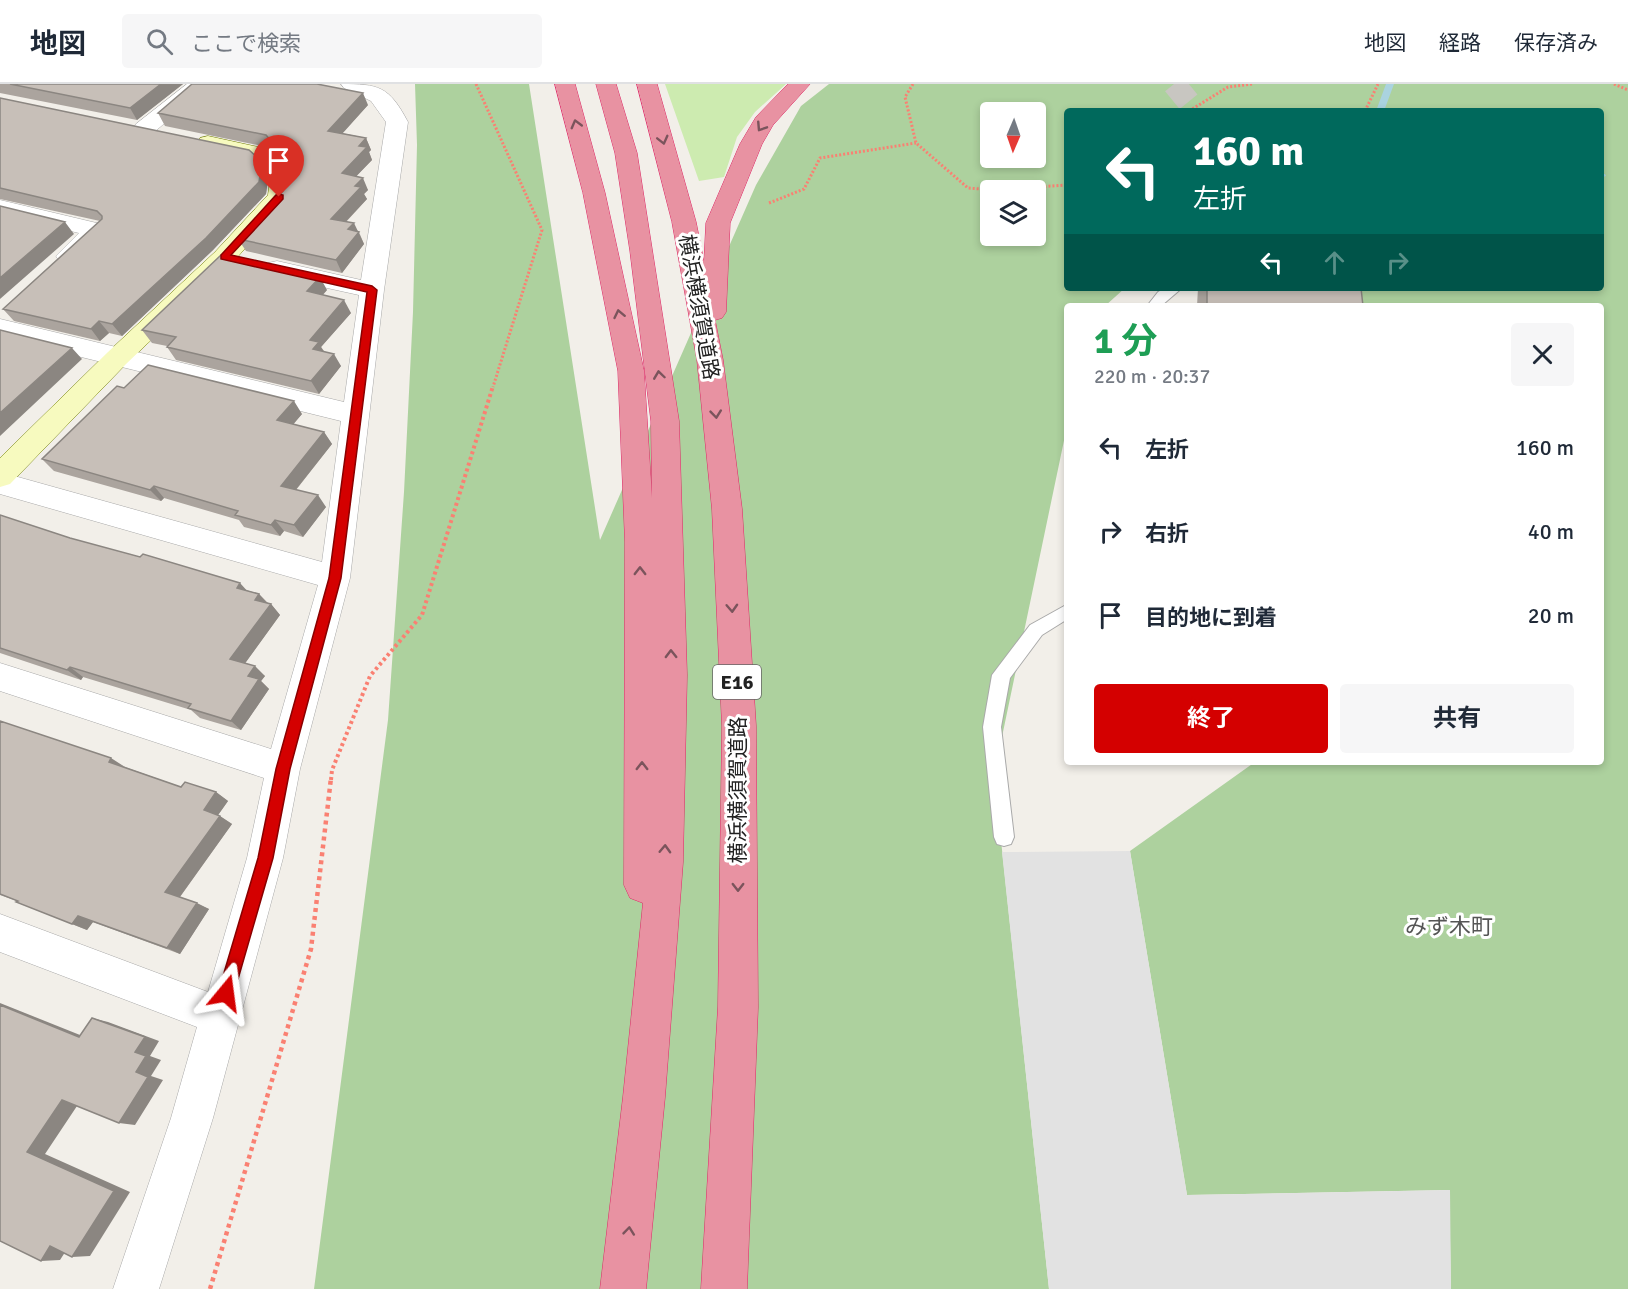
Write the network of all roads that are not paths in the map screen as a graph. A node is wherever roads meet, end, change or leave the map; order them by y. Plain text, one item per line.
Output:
1 (200, 84) edge
2 (351, 84) edge
3 (565, 84) edge
4 (606, 84) edge
5 (647, 84) edge
6 (800, 84) edge
7 (133, 127) joint
8 (0, 207) edge
9 (243, 261) junction
10 (53, 269) edge
11 (372, 290) junction
12 (1170, 291) edge
13 (1156, 303) edge
14 (3, 317) edge
15 (117, 358) junction
16 (710, 360) junction
17 (356, 415) junction
18 (0, 476) edge
19 (0, 483) edge
20 (335, 578) junction
21 (1064, 613) edge
22 (0, 677) edge
23 (283, 769) junction
24 (1004, 837) dead end
25 (0, 933) edge
26 (220, 1016) junction
27 (644, 1097) junction
28 (136, 1289) edge
29 (623, 1289) edge
30 (724, 1289) edge

1 - 7 street
2 - 11 street
27 -> 3 highway
27 -> 4 highway
5 -> 16 highway, 横浜横須賀道路 / E16
6 -> 16 highway
7 - 9 street
8 - 10 street
9 - 11 street
9 - 15 street
11 - 17 street
12 - 13 lane
14 - 15 street
15 - 17 street
15 - 18 street
16 -> 30 highway, 横浜横須賀道路 / E16
17 - 20 street
19 - 20 street
20 - 23 street
21 - 24 lane
22 - 23 street
23 - 26 street
25 - 26 street
26 - 28 street
29 -> 27 highway

